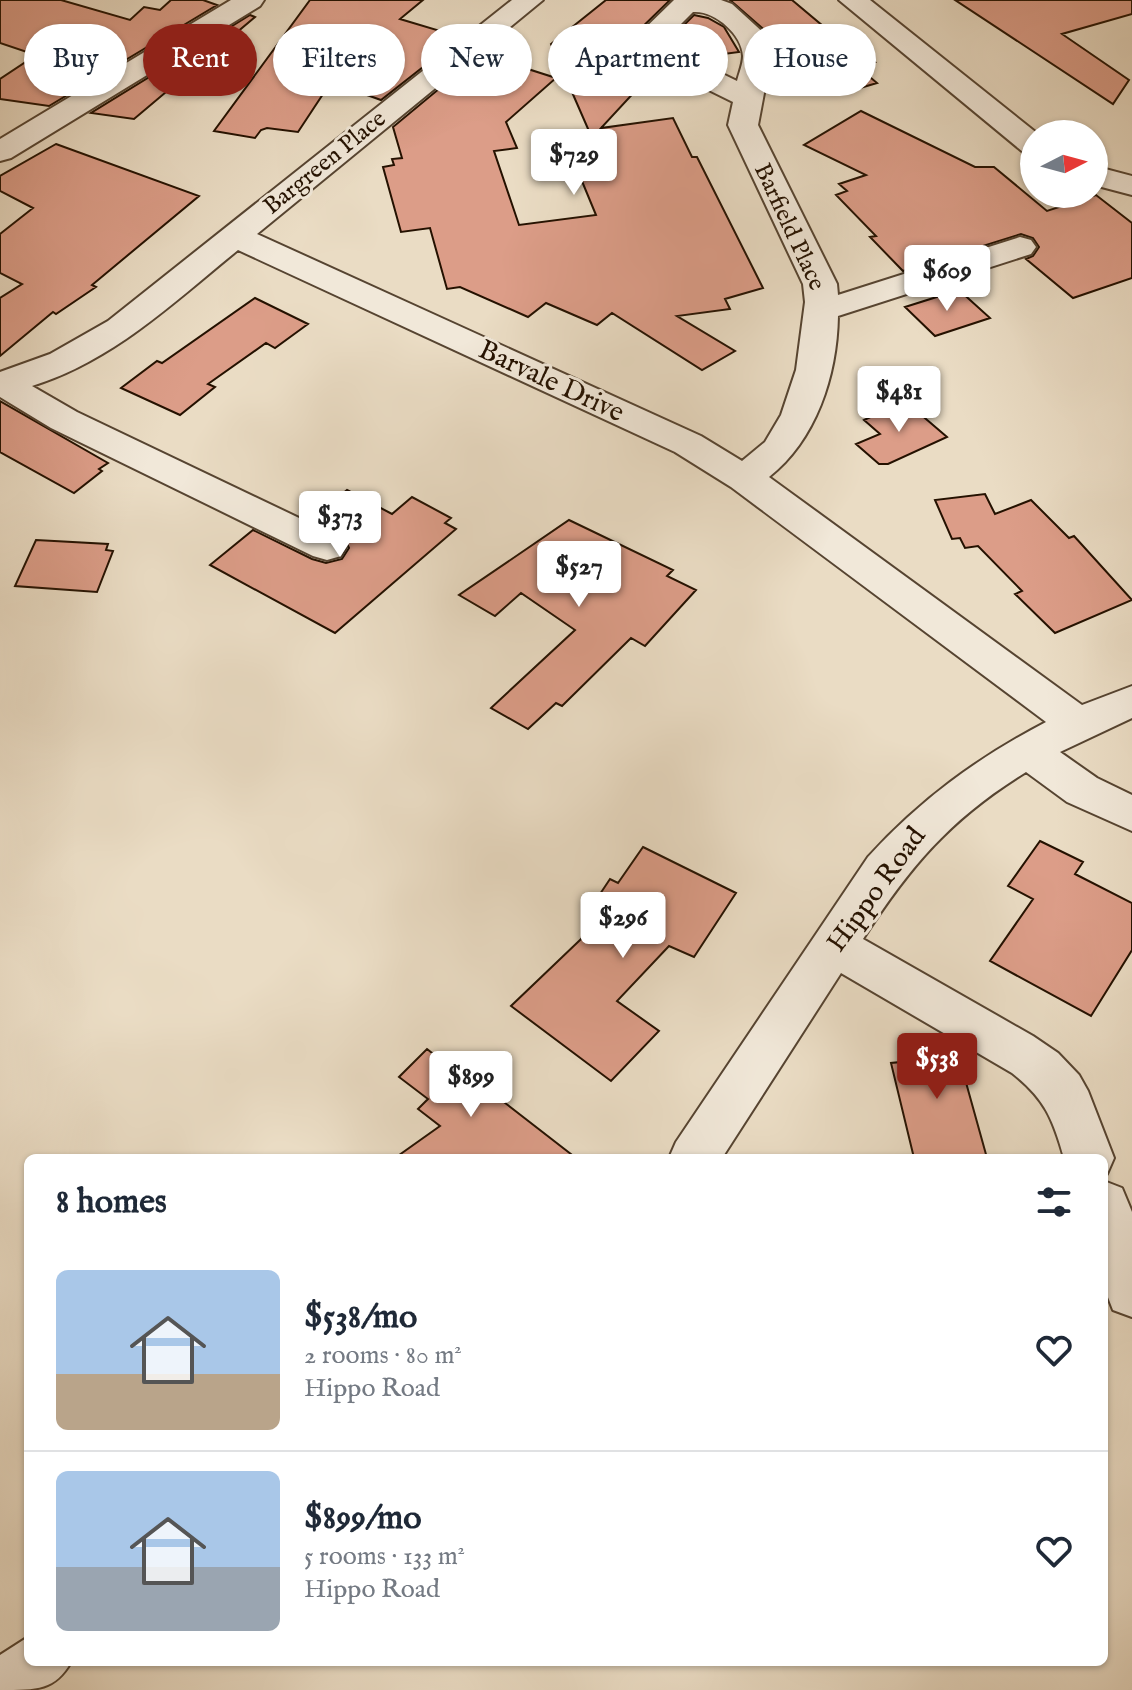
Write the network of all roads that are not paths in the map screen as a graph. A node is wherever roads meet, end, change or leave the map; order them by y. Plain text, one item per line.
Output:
1 (250, 0) edge
2 (529, 0) edge
3 (853, 0) edge
4 (748, 98) dead end
5 (1020, 135) edge
6 (0, 152) edge
7 (1108, 179) edge
8 (1132, 186) edge
9 (234, 236) junction
10 (1020, 247) dead end
11 (824, 310) junction
12 (1, 383) edge
13 (744, 478) junction
14 (327, 547) dead end
15 (1132, 701) edge
16 (1077, 723) junction
17 (1028, 751) junction
18 (1132, 814) edge
19 (835, 945) junction
20 (697, 1154) edge
21 (1088, 1154) edge
22 (1108, 1217) edge
23 (1132, 1292) edge
24 (36, 1666) edge
25 (3, 1690) edge

1 - 6 street
2 - 9 street, Bargreen Place
3 - 5 street
4 - 11 street, Barfield Place
7 - 8 street
9 - 12 street
9 - 13 street, Barvale Drive
10 - 11 street
11 - 13 street, Barfield Place
12 - 14 street
13 - 16 street, Barvale Drive
15 - 16 street, Hippo Road
16 - 17 street, Hippo Road
17 - 18 street
17 - 19 street, Hippo Road
19 - 20 street, Hippo Road
19 - 21 street
22 - 23 street
24 - 25 street

